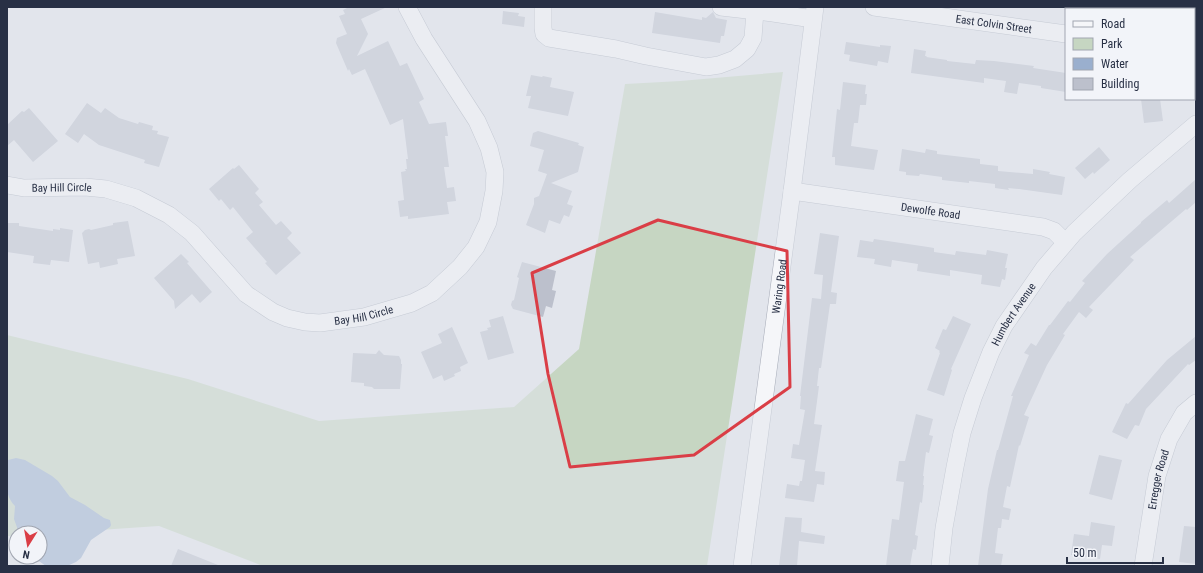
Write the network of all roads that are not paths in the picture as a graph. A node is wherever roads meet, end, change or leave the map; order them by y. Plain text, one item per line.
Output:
1 (407, 7) edge
2 (543, 7) edge
3 (721, 7) edge
4 (874, 7) edge
5 (773, 10) edge
6 (755, 11) junction
7 (814, 13) edge
8 (1065, 34) edge
9 (1196, 124) edge
10 (7, 185) edge
11 (792, 191) junction
12 (1065, 242) junction
13 (1196, 403) edge
14 (742, 566) edge
15 (940, 566) edge
16 (1143, 566) edge

1 - 10 street, Bay Hill Circle
2 - 6 street
3 - 6 street
4 - 8 street, East Colvin Street
5 - 6 street
5 - 7 street
7 - 11 street, Waring Road
9 - 12 street, Humbert Avenue
11 - 12 street, Dewolfe Road
11 - 14 street, Waring Road
12 - 15 street, Humbert Avenue
13 - 16 street, Erregger Road

